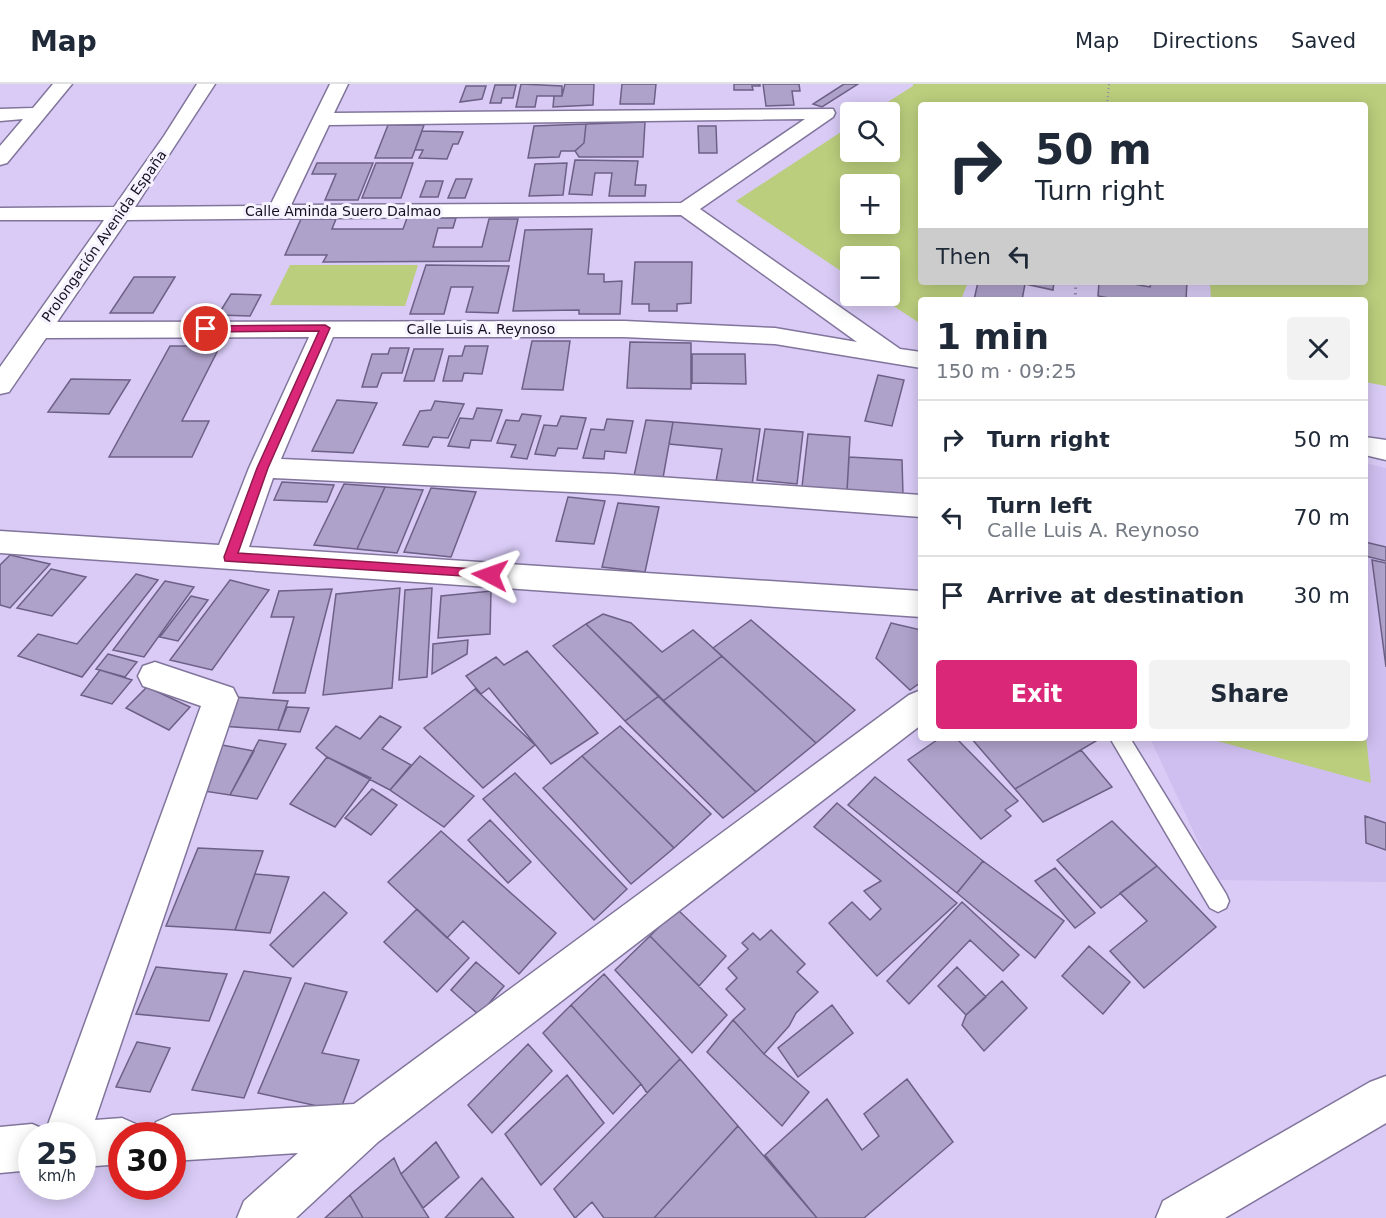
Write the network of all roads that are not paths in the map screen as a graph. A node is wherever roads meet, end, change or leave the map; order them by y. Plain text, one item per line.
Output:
1 (63, 84) edge
2 (206, 84) edge
3 (339, 84) edge
4 (38, 113) junction
5 (0, 115) edge
6 (322, 119) junction
7 (0, 159) edge
8 (686, 208) junction
9 (278, 212) junction
10 (120, 213) junction
11 (0, 214) edge
12 (325, 328) junction
13 (39, 330) junction
14 (892, 355) junction
15 (918, 359) edge
16 (0, 386) edge
17 (1368, 447) edge
18 (1386, 450) edge
19 (262, 468) junction
20 (918, 506) edge
21 (0, 542) edge
22 (230, 557) junction
23 (918, 604) edge
24 (155, 676) dead end
25 (918, 707) edge
26 (1122, 741) edge
27 (1218, 901) dead end
28 (1386, 1098) edge
29 (72, 1122) edge
30 (362, 1126) junction
31 (186, 1137) edge
32 (18, 1148) edge
33 (0, 1150) edge
34 (261, 1218) edge
35 (1180, 1218) edge

1 - 4 street
2 - 10 street, Prolongación Avenida España
3 - 6 street
4 - 5 street
4 - 7 street
6 - 8 street
6 - 9 street
8 - 9 street, Calle Aminda Suero Dalmao
8 - 14 street
9 - 10 street, Calle Aminda Suero Dalmao
10 - 11 street, Calle Aminda Suero Dalmao
10 - 13 street, Prolongación Avenida España
12 - 13 street, Calle Luis A. Reynoso
12 - 14 street, Calle Luis A. Reynoso
12 - 19 street
13 - 16 street, Prolongación Avenida España
14 - 15 street, Calle Luis A. Reynoso
17 - 18 street
19 - 20 street
19 - 22 street
21 - 22 street
22 - 23 street
24 - 29 street
25 - 30 street
26 - 27 lane
28 - 35 street
30 - 31 street
30 - 34 street
32 - 33 street

